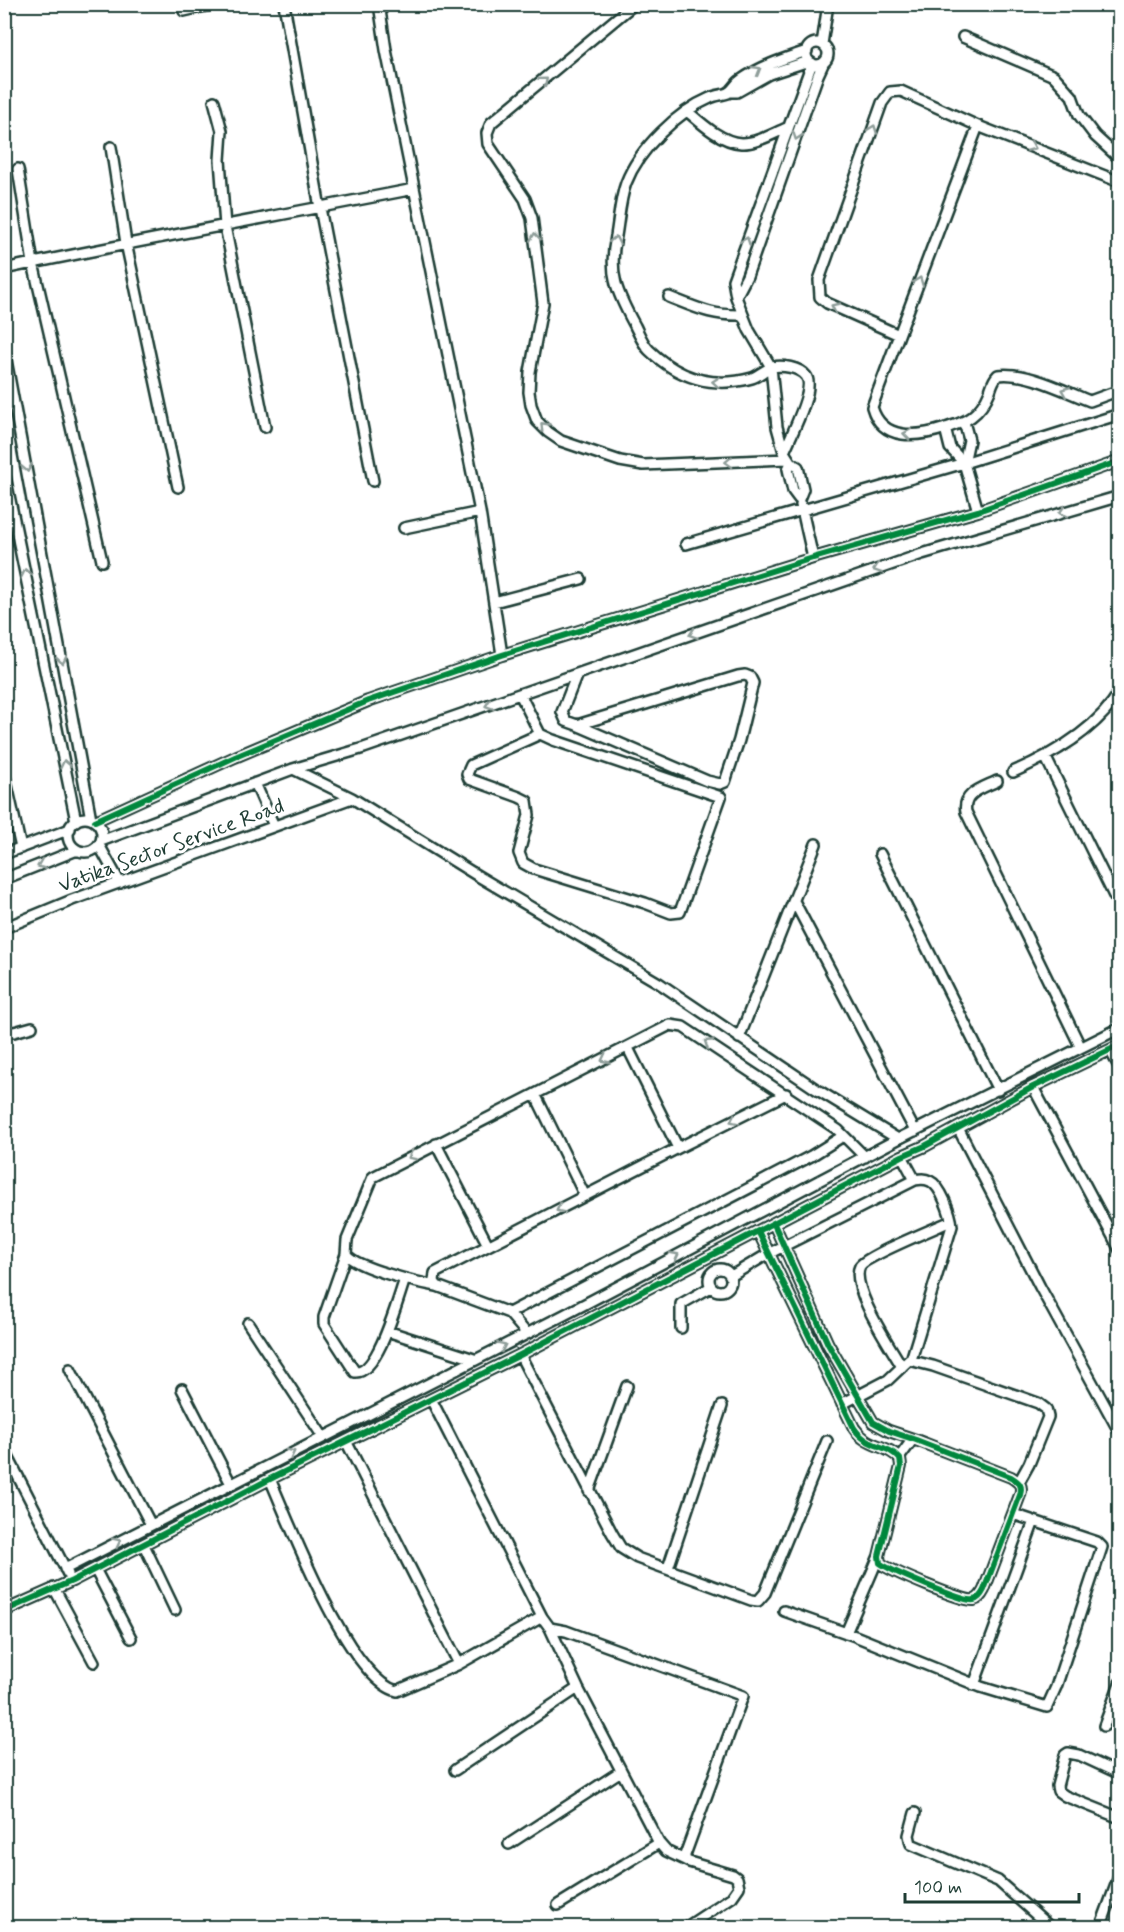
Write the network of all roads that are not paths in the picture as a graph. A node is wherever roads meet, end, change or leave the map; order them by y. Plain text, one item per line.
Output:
1 (215, 4) edge
2 (284, 4) edge
3 (379, 4) edge
4 (634, 4) edge
5 (828, 4) edge
6 (183, 8) edge
7 (963, 37) dead end
8 (822, 44) junction
9 (809, 58) junction
10 (824, 62) junction
11 (213, 101) dead end
12 (687, 111) junction
13 (978, 126) junction
14 (787, 128) junction
15 (111, 147) dead end
16 (1119, 159) edge
17 (18, 169) dead end
18 (1119, 182) edge
19 (414, 189) junction
20 (320, 208) junction
21 (225, 226) junction
22 (126, 243) junction
23 (33, 263) junction
24 (4, 269) edge
25 (669, 297) dead end
26 (736, 297) junction
27 (743, 315) junction
28 (899, 335) junction
29 (4, 349) edge
30 (771, 367) junction
31 (1119, 390) edge
32 (1119, 414) edge
33 (964, 422) junction
34 (265, 427) dead end
35 (945, 428) junction
36 (788, 458) junction
37 (1119, 461) edge
38 (964, 463) junction
39 (4, 471) edge
40 (373, 481) dead end
41 (178, 487) dead end
42 (1119, 496) edge
43 (802, 509) junction
44 (978, 511) junction
45 (480, 512) junction
46 (404, 528) dead end
47 (686, 544) dead end
48 (813, 558) junction
49 (102, 561) dead end
50 (581, 579) dead end
51 (494, 602) junction
52 (502, 655) junction
53 (577, 674) junction
54 (1119, 691) edge
55 (520, 694) junction
56 (577, 725) junction
57 (540, 734) junction
58 (1046, 758) junction
59 (293, 769) junction
60 (4, 772) edge
61 (1013, 772) dead end
62 (997, 781) dead end
63 (255, 783) junction
64 (7, 798) edge
65 (352, 798) junction
66 (93, 820) junction
67 (76, 821) junction
68 (274, 826) junction
69 (70, 830) junction
70 (100, 843) junction
71 (816, 844) dead end
72 (21, 848) junction
73 (77, 850) junction
74 (4, 854) edge
75 (880, 854) dead end
76 (4, 879) edge
77 (120, 883) junction
78 (794, 901) junction
79 (1119, 908) edge
80 (4, 928) edge
81 (32, 1027) dead end
82 (1119, 1028) edge
83 (4, 1031) edge
84 (740, 1038) junction
85 (1119, 1045) edge
86 (1080, 1046) junction
87 (628, 1048) junction
88 (1110, 1050) junction
89 (1119, 1068) edge
90 (1033, 1087) junction
91 (998, 1090) junction
92 (535, 1094) junction
93 (786, 1094) junction
94 (958, 1128) junction
95 (915, 1131) junction
96 (843, 1136) junction
97 (898, 1139) junction
98 (436, 1144) junction
99 (678, 1148) junction
100 (902, 1156) junction
101 (865, 1157) junction
102 (915, 1180) junction
103 (808, 1186) junction
104 (585, 1196) junction
105 (818, 1200) junction
106 (951, 1221) junction
107 (774, 1224) junction
108 (758, 1231) junction
109 (488, 1245) junction
110 (785, 1246) junction
111 (1119, 1250) edge
112 (346, 1254) junction
113 (768, 1254) junction
114 (731, 1275) junction
115 (405, 1279) junction
116 (437, 1286) junction
117 (711, 1287) junction
118 (509, 1313) junction
119 (564, 1315) junction
120 (248, 1323) dead end
121 (681, 1328) dead end
122 (572, 1329) junction
123 (387, 1331) junction
124 (527, 1334) junction
125 (520, 1355) junction
126 (474, 1359) junction
127 (911, 1360) junction
128 (903, 1367) junction
129 (70, 1370) dead end
130 (627, 1386) dead end
131 (182, 1389) dead end
132 (858, 1397) junction
133 (431, 1399) junction
134 (842, 1404) junction
135 (722, 1406) dead end
136 (1119, 1433) edge
137 (323, 1437) junction
138 (913, 1439) junction
139 (346, 1441) junction
140 (827, 1442) dead end
141 (4, 1449) edge
142 (899, 1458) junction
143 (270, 1479) junction
144 (1019, 1482) junction
145 (231, 1484) junction
146 (589, 1491) junction
147 (1013, 1514) junction
148 (1034, 1521) junction
149 (151, 1525) junction
150 (144, 1545) junction
151 (879, 1556) junction
152 (668, 1568) junction
153 (65, 1569) junction
154 (95, 1569) junction
155 (72, 1581) junction
156 (54, 1588) junction
157 (175, 1610) dead end
158 (4, 1611) edge
159 (784, 1611) dead end
160 (542, 1617) junction
161 (550, 1628) junction
162 (846, 1633) junction
163 (131, 1638) dead end
164 (94, 1662) dead end
165 (459, 1664) junction
166 (1119, 1683) edge
167 (974, 1685) junction
168 (578, 1688) junction
169 (1104, 1726) dead end
170 (455, 1770) dead end
171 (621, 1771) junction
172 (1119, 1774) edge
173 (915, 1813) dead end
174 (1119, 1818) edge
175 (659, 1843) junction
176 (509, 1844) dead end
177 (685, 1860) junction
178 (1119, 1874) edge
179 (558, 1905) dead end
180 (685, 1928) edge
181 (1051, 1928) edge
182 (1100, 1928) edge

1 - 6 street
2 - 20 street
3 - 19 street
36 -> 4 street
5 - 8 street
7 - 16 street
8 - 9 street
8 - 10 street
9 - 10 street
12 -> 9 street
9 - 14 street
10 -> 26 street
11 - 21 street
12 - 14 street
30 -> 12 street
13 -> 18 street
28 -> 13 street
28 -> 13 street
26 -> 14 street
15 - 22 street
17 - 23 street
19 - 20 street
19 - 45 street
20 - 21 street
20 - 40 street
21 - 22 street
21 - 34 street
22 - 23 street
22 - 41 street
23 - 24 street
23 - 49 street
25 - 27 street
26 - 27 street
27 - 30 street
35 -> 28 street
29 -> 66 street
30 - 36 street
30 - 36 street
31 -> 33 street
32 - 38 street
33 - 35 street
33 - 38 street
35 - 38 street
36 - 43 street
37 - 44 street
38 - 43 street
38 - 44 street
67 -> 39 street
42 -> 53 street
43 - 47 street
43 - 48 street
44 - 48 street
45 - 46 street
45 - 51 street
48 - 52 street
50 - 51 street
51 - 52 street
52 - 66 street
53 - 55 street
53 - 56 street
54 - 58 street
55 - 57 street
55 -> 59 street
56 - 56 street
57 - 57 street
58 - 61 street
58 - 79 street
59 - 63 street
59 - 65 street
60 - 64 street
62 - 86 street
63 - 68 street
63 - 70 street
64 - 72 street
65 - 68 street, Vatika Sector Service Road
65 - 84 street
66 - 67 street
66 - 70 street
67 - 69 street
68 - 77 street, Vatika Sector Service Road
69 - 72 street
69 - 73 street
70 - 73 street
70 - 77 street
71 - 78 street
72 - 74 street
73 -> 76 street
75 - 91 street
77 - 80 street, Vatika Sector Service Road
78 - 84 street
78 - 95 street
81 - 83 street
82 - 86 street
84 - 97 street
85 - 88 street
86 - 91 street
87 -> 92 street
93 -> 87 street
87 - 99 street
88 - 89 street
88 - 90 street
90 - 94 street
90 - 111 street
91 - 95 street
92 - 98 street
92 - 104 street
93 - 96 street
93 -> 99 street
94 - 100 street
94 - 136 street
95 - 97 street
96 - 101 street
96 - 118 street
97 - 101 street
98 - 109 street
98 -> 112 street
99 - 104 street
100 - 102 street
100 - 105 street
101 - 103 street
102 - 106 street
102 - 110 street
103 - 105 street
119 -> 103 street
104 -> 109 street
105 - 107 street
106 - 127 street
106 - 128 street
107 - 108 street
107 - 110 street
108 - 113 street
108 - 122 street
109 - 116 street
110 - 113 street
110 - 132 street
112 - 115 street
112 - 123 street
113 - 114 street
113 - 134 street
114 - 117 street
114 - 117 street
115 - 116 street
115 - 123 street
116 - 118 street
117 - 121 street
118 - 124 street
119 - 122 street
119 - 124 street
120 - 137 street
122 - 125 street
123 - 126 street
126 -> 124 street
125 - 133 street
125 - 146 street
126 - 137 street
127 - 128 street
127 - 144 street
128 - 132 street
129 - 149 street
130 - 146 street
131 - 145 street
132 - 134 street
132 - 138 street
133 - 139 street
133 - 160 street
134 - 142 street
135 - 152 street
145 -> 137 street
138 - 142 street
138 - 144 street
139 - 143 street
139 - 165 street
140 - 152 street
141 - 153 street
142 - 151 street
143 - 150 street
143 - 165 street
144 - 147 street
145 - 149 street
146 - 152 street
147 - 148 street
147 - 151 street
148 - 167 street
148 - 167 street
153 -> 149 street
150 - 154 street
150 - 157 street
151 - 162 street
153 - 155 street
154 - 155 street
154 - 163 street
155 - 156 street
156 - 158 street
156 - 164 street
159 - 162 street
160 - 161 street
160 - 165 street
161 - 168 street
161 - 177 street
162 - 167 street
166 - 169 street
168 - 170 street
168 - 171 street
171 - 175 street
171 - 176 street
172 - 174 street
173 - 181 street
175 - 177 street
175 - 179 street
177 - 180 street
178 - 182 street

